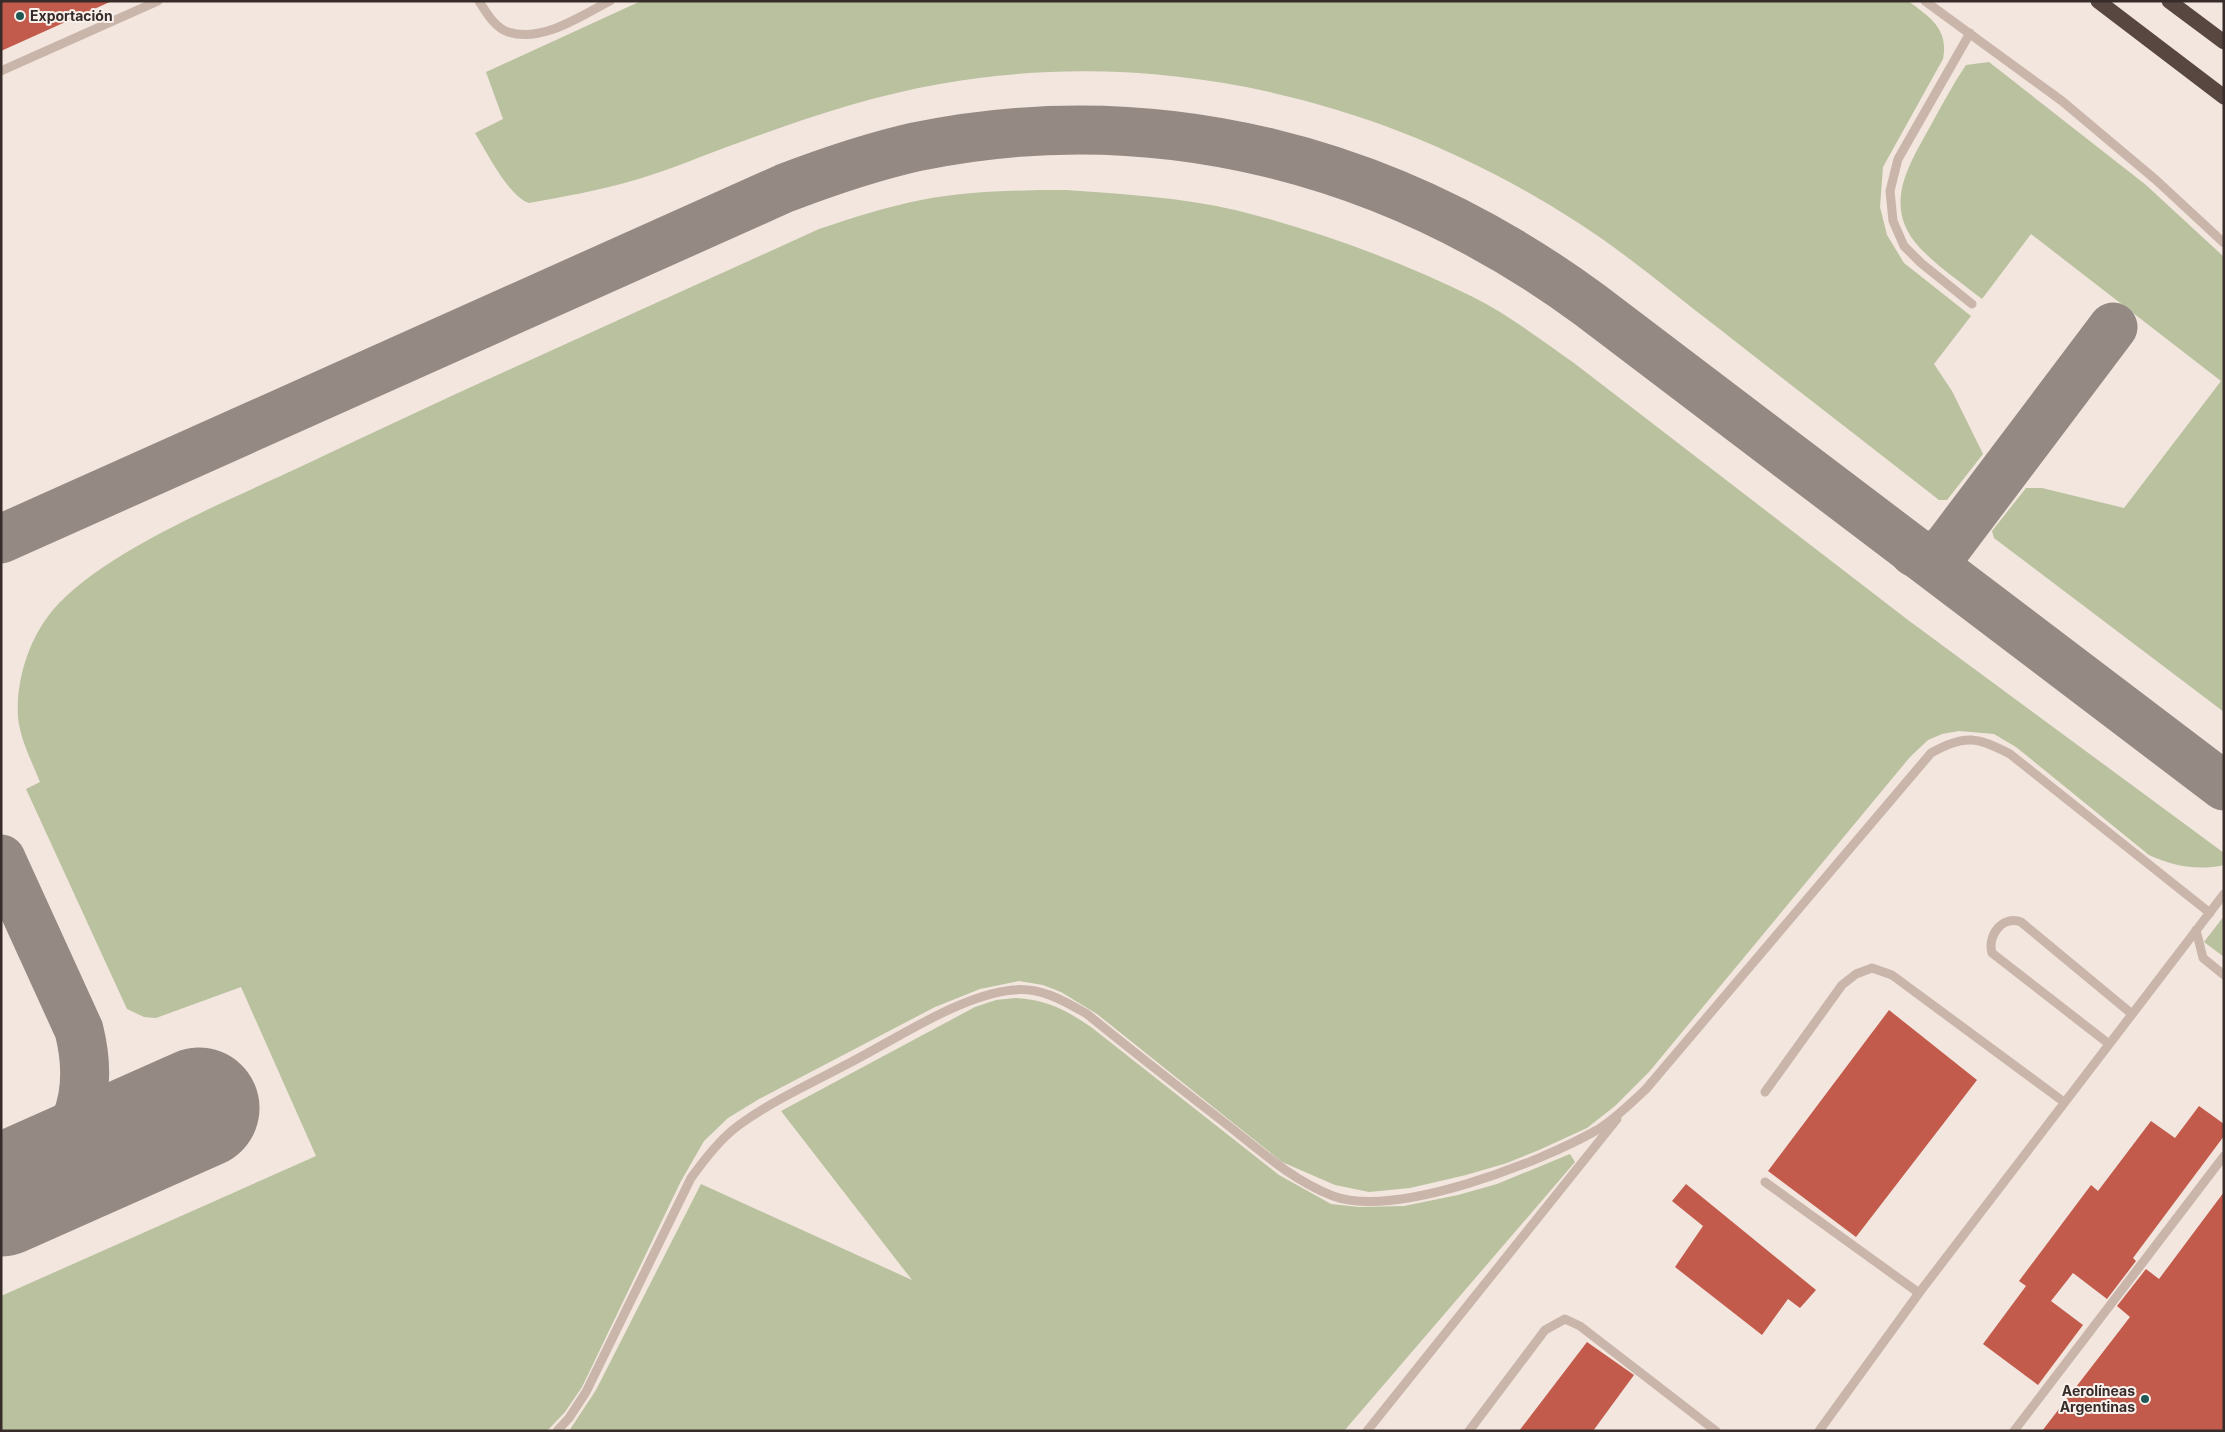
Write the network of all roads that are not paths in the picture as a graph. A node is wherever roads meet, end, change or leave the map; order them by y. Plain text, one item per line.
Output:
1 (158, 1) edge
2 (480, 1) edge
3 (610, 1) edge
4 (1926, 1) edge
5 (2098, 1) edge
6 (2169, 1) edge
7 (1970, 33) junction
8 (2224, 42) edge
9 (1, 71) edge
10 (2224, 97) edge
11 (2224, 243) edge
12 (1972, 304) dead end
13 (2224, 894) edge
14 (2210, 913) junction
15 (2196, 930) junction
16 (2224, 975) edge
17 (2132, 1014) junction
18 (2109, 1044) junction
19 (1765, 1092) dead end
20 (2064, 1102) junction
21 (1621, 1113) junction
22 (2224, 1156) edge
23 (1765, 1182) dead end
24 (1919, 1293) junction
25 (557, 1431) edge
26 (1367, 1431) edge
27 (1469, 1431) edge
28 (1716, 1431) edge
29 (1819, 1431) edge
30 (2014, 1431) edge

1 - 9 lane
2 - 3 lane
4 - 7 lane
5 - 10 highway
6 - 8 highway
7 - 11 lane
7 - 12 lane
13 - 14 lane
14 - 15 lane
14 - 21 lane
15 - 16 lane
15 - 17 lane
17 - 18 lane
17 - 18 lane
18 - 20 lane
19 - 20 lane
20 - 24 lane
21 - 25 lane
21 - 26 lane
22 - 30 lane
23 - 24 lane
24 - 29 lane
27 - 28 lane

